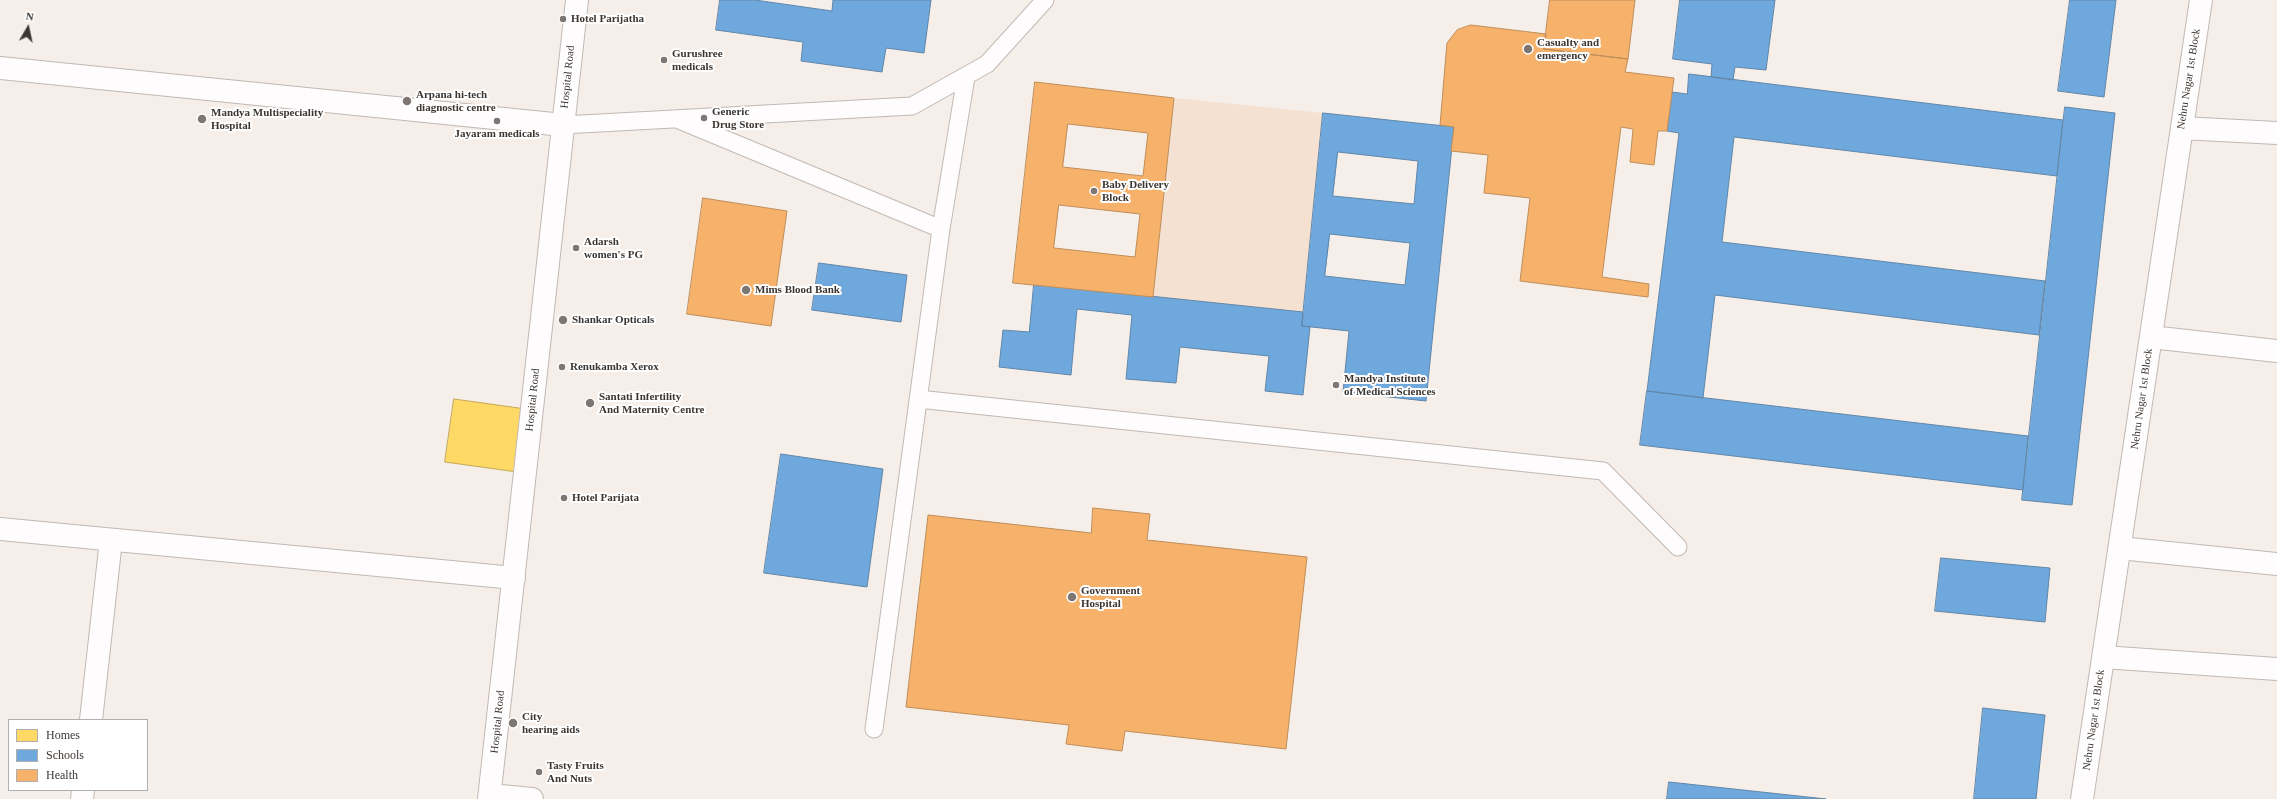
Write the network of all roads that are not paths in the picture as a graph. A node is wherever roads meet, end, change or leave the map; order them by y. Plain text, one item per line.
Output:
1 (576, 0) edge
2 (1045, 0) edge
3 (2201, 0) edge
4 (0, 68) edge
5 (966, 77) junction
6 (675, 118) junction
7 (563, 125) junction
8 (2182, 128) junction
9 (2277, 133) edge
10 (941, 229) junction
11 (2151, 337) junction
12 (2277, 351) edge
13 (918, 399) junction
14 (0, 529) edge
15 (111, 540) junction
16 (1678, 547) dead end
17 (2120, 548) junction
18 (2277, 564) edge
19 (514, 578) junction
20 (2103, 657) junction
21 (2277, 669) edge
22 (90, 719) edge
23 (874, 729) dead end
24 (490, 797) edge
25 (532, 799) edge
26 (2082, 799) edge

1 - 7 street, Hospital Road
2 - 5 lane
3 - 8 street, Nehru Nagar 1st Block
4 - 7 street
5 - 6 lane
5 - 10 lane
6 - 7 lane
6 - 10 lane
7 - 19 street, Hospital Road
8 - 9 street
8 - 11 street, Nehru Nagar 1st Block
10 - 13 lane
11 - 12 street
11 - 17 street, Nehru Nagar 1st Block
13 - 16 lane
13 - 23 lane
14 - 15 street
15 - 19 street
15 - 22 street
17 - 18 street
17 - 20 street, Nehru Nagar 1st Block
19 - 24 street, Hospital Road
20 - 21 street
20 - 26 street, Nehru Nagar 1st Block
24 - 25 street

